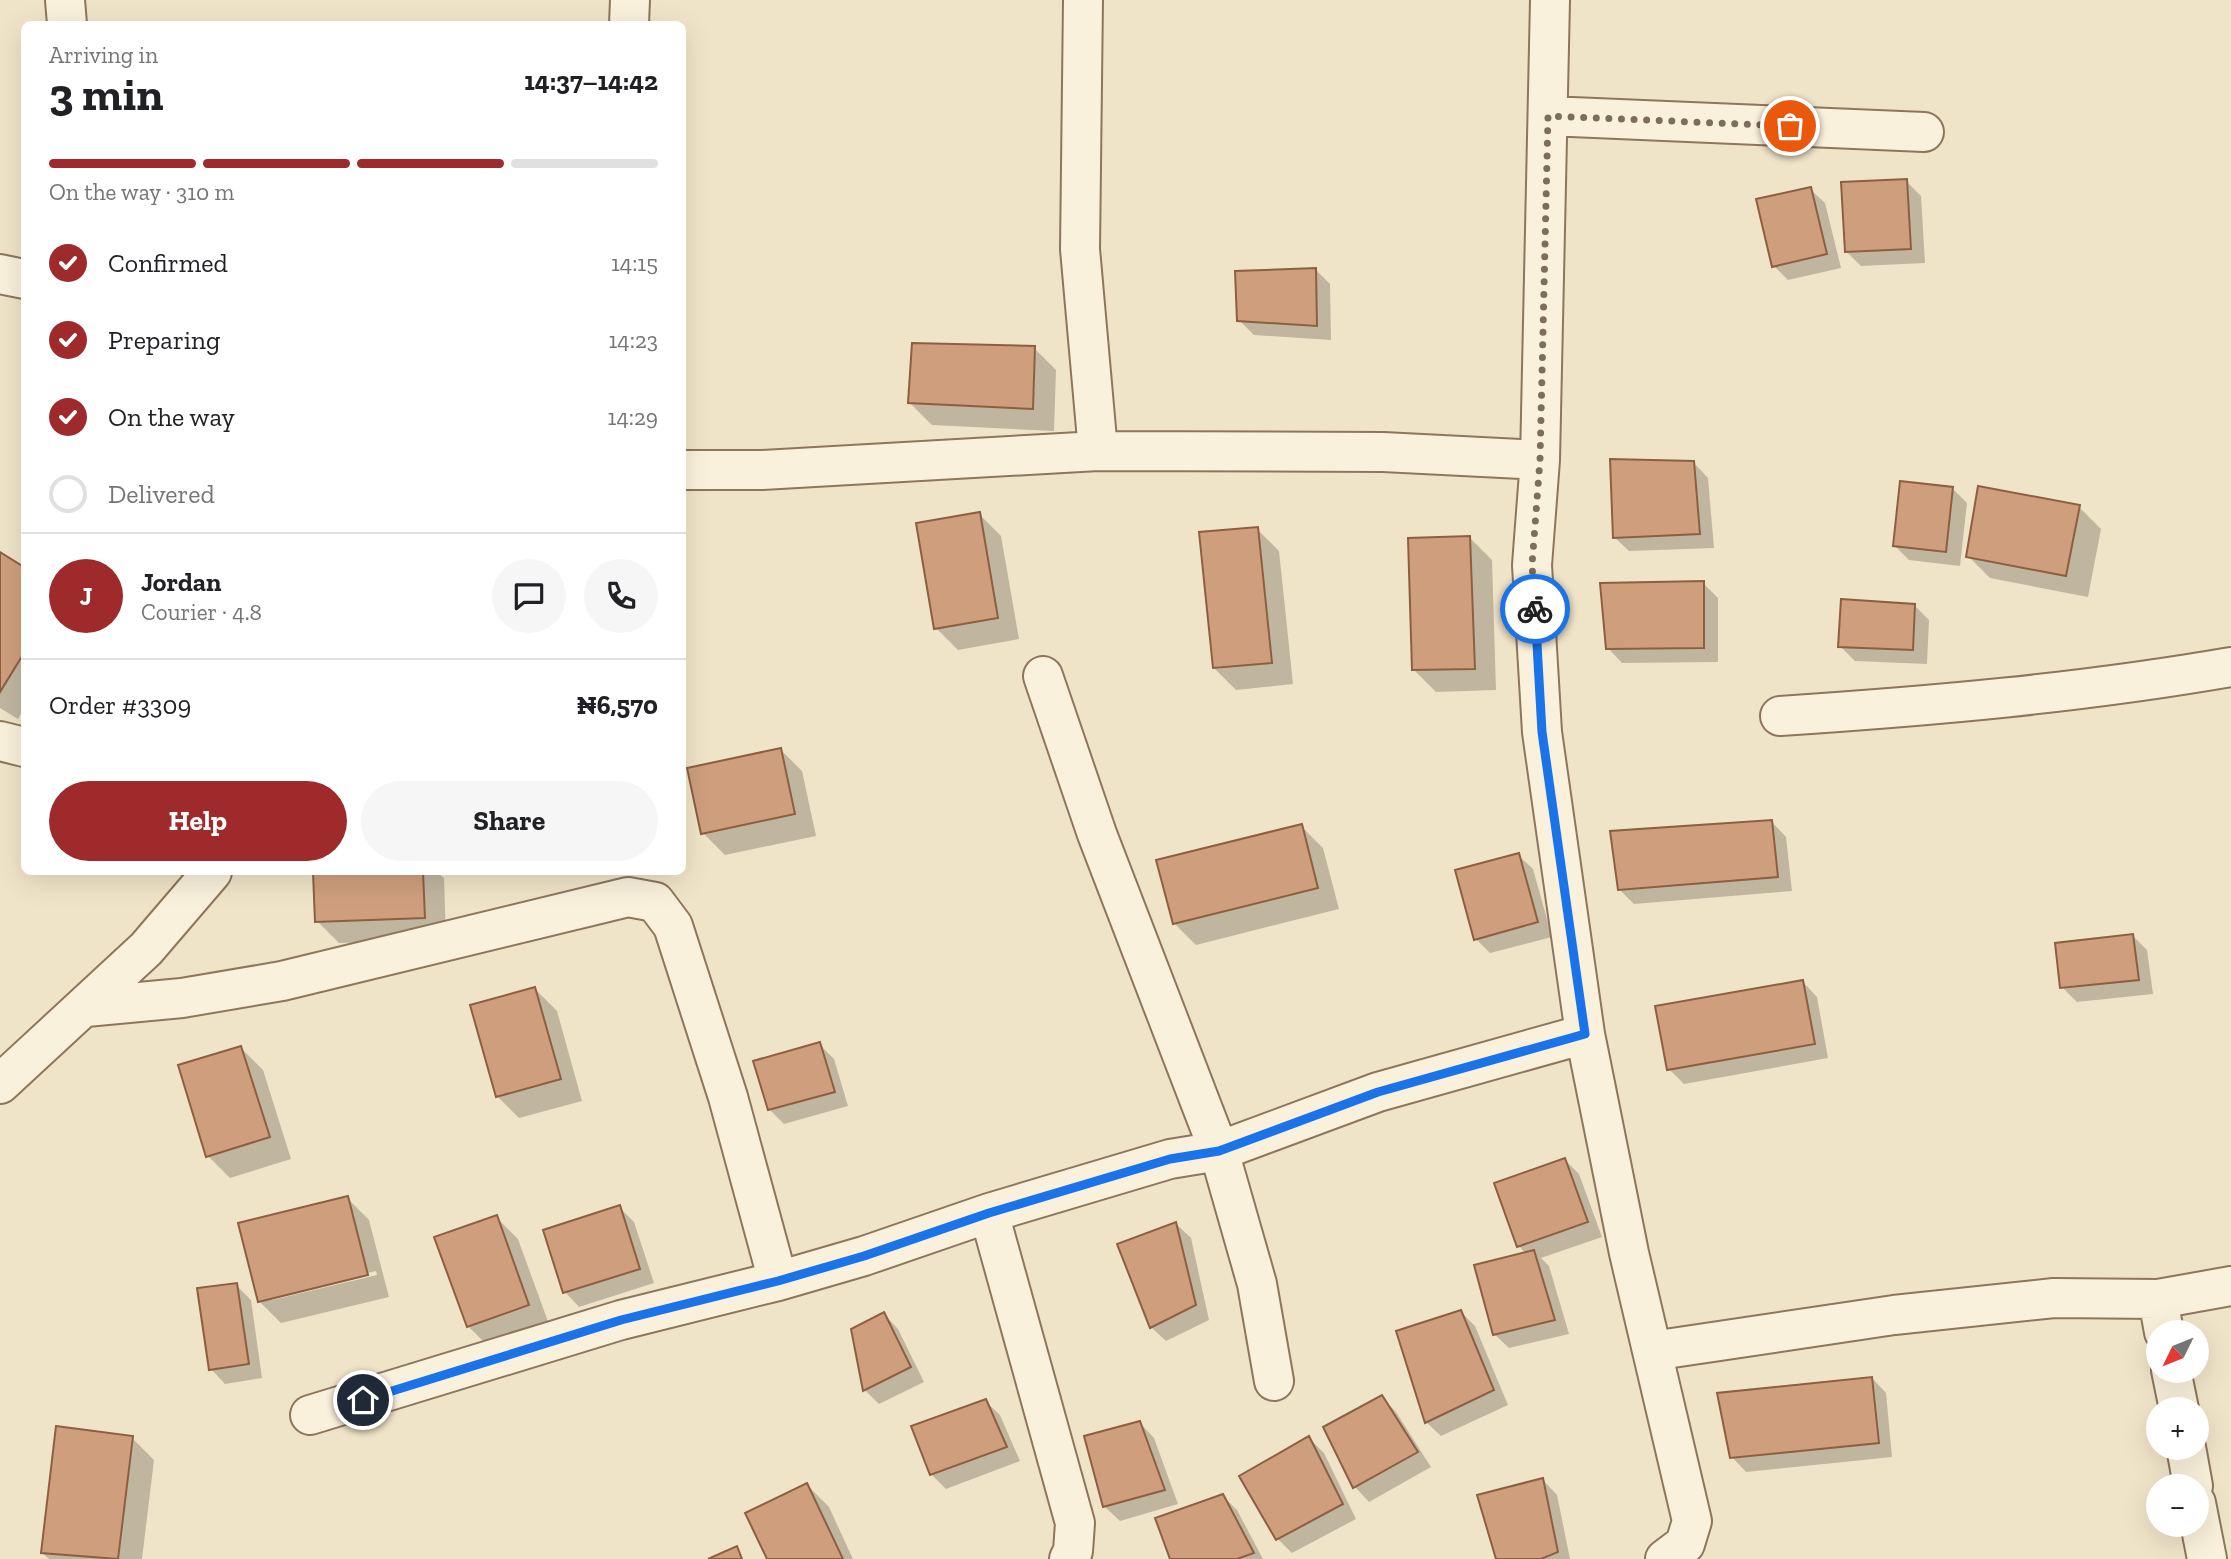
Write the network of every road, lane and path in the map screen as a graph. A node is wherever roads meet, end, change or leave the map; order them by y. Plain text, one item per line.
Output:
1 (65, 0) edge
2 (630, 0) edge
3 (1083, 0) edge
4 (1550, 0) edge
5 (67, 21) edge
6 (629, 21) edge
7 (1548, 116) junction
8 (1924, 132) dead end
9 (0, 274) edge
10 (21, 278) edge
11 (1098, 451) junction
12 (1540, 460) junction
13 (686, 470) edge
14 (2231, 667) edge
15 (1043, 676) dead end
16 (1780, 716) dead end
17 (0, 741) edge
18 (21, 746) edge
19 (209, 875) edge
20 (86, 1007) junction
21 (1585, 1034) junction
22 (0, 1084) edge
23 (1219, 1151) junction
24 (989, 1213) junction
25 (778, 1281) junction
26 (2231, 1286) edge
27 (2161, 1315) edge
28 (1652, 1351) junction
29 (1274, 1381) dead end
30 (310, 1415) dead end
31 (2203, 1537) edge
32 (1069, 1559) edge
33 (1665, 1559) edge
34 (2207, 1559) edge

1 - 5 street
2 - 6 street
3 - 11 street
4 - 7 street
7 - 8 street
7 - 12 street
9 - 10 street
11 - 12 street
11 - 13 street
12 - 21 street
14 - 16 street
15 - 23 street
17 - 18 street
19 - 20 street
20 - 22 street
20 - 25 street
21 - 23 street
21 - 28 street
23 - 24 street
23 - 29 street
24 - 25 street
24 - 32 street
25 - 30 street
26 - 27 street
27 - 28 street
28 - 33 street
31 - 34 street

